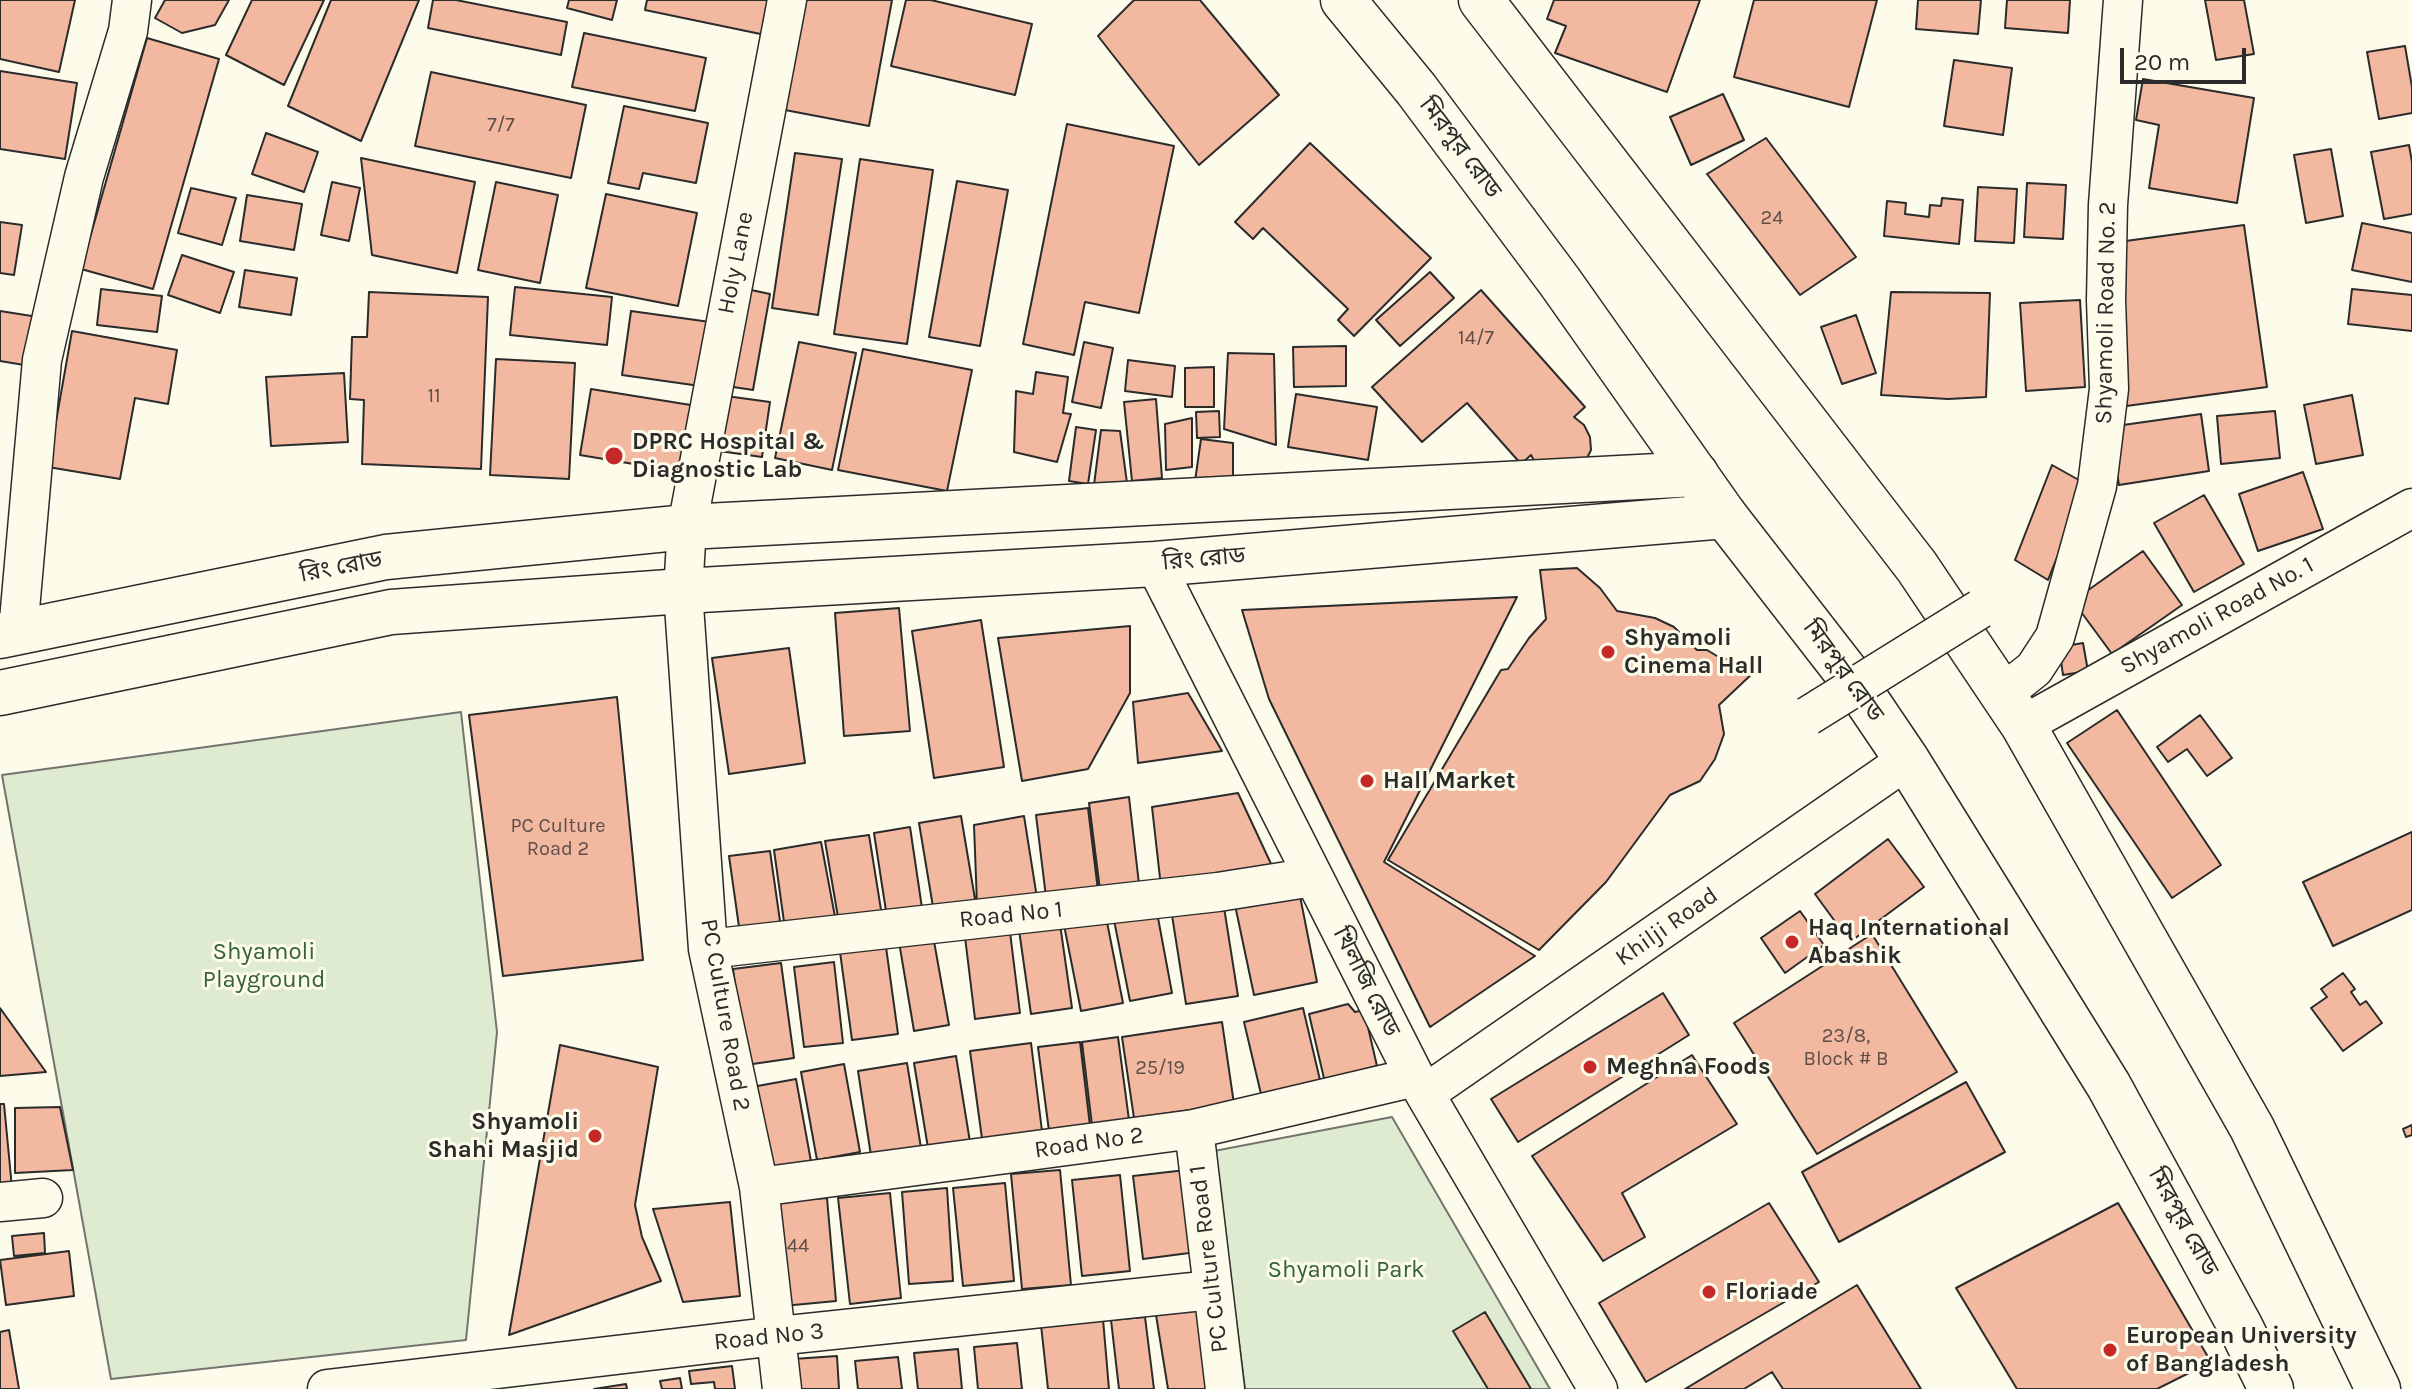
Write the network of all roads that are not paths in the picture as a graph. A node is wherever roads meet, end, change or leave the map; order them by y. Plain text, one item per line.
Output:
1 (132, 0) edge
2 (787, 0) edge
3 (1343, 0) edge
4 (2123, 0) edge
5 (1486, 3) edge
6 (1696, 474) junction
7 (2412, 508) edge
8 (1725, 516) junction
9 (687, 527) junction
10 (1155, 564) junction
11 (683, 591) junction
12 (1980, 609) dead end
13 (9, 634) edge
14 (1857, 686) junction
15 (0, 693) edge
16 (2012, 710) junction
17 (1808, 716) dead end
18 (1907, 760) junction
19 (1313, 877) junction
20 (708, 949) junction
21 (1420, 1085) junction
22 (1194, 1129) junction
23 (759, 1187) junction
24 (43, 1198) dead end
25 (0, 1202) edge
26 (1212, 1290) junction
27 (777, 1336) junction
28 (327, 1389) edge
29 (782, 1389) edge
30 (1225, 1389) edge
31 (1598, 1389) edge
32 (2271, 1389) edge
33 (2378, 1389) edge

1 - 13 street
2 - 9 street, Holy Lane
3 - 6 main road, মিরপুর রোড
4 - 16 street, Shyamoli Road No. 2
5 - 16 main road
6 - 8 main road, মিরপুর রোড
6 - 9 main road, রিং রোড
7 - 16 street, Shyamoli Road No. 1
8 - 10 main road, রিং রোড
8 - 14 main road, মিরপুর রোড
9 - 11 street
9 - 13 main road, রিং রোড
10 - 11 main road, রিং রোড
10 - 19 street, খিলজি রোড
11 - 15 main road, রিং রোড
11 - 20 street, PC Culture Road 2
12 - 14 street, bridge
14 - 17 street, bridge
14 - 18 main road, মিরপুর রোড
16 - 33 main road
18 - 21 street, Khilji Road
18 - 32 main road, মিরপুর রোড
19 - 20 street, Road No 1
19 - 21 street, খিলজি রোড
20 - 23 street, PC Culture Road 2
21 - 22 street, Road No 2
21 - 31 street, খিলজি রোড
22 - 23 street, Road No 2
22 - 26 street, PC Culture Road 1
23 - 27 street, PC Culture Road 2
24 - 25 street
26 - 27 street, Road No 3
26 - 30 street, PC Culture Road 1
27 - 28 street, Road No 3
27 - 29 street, PC Culture Road 2

